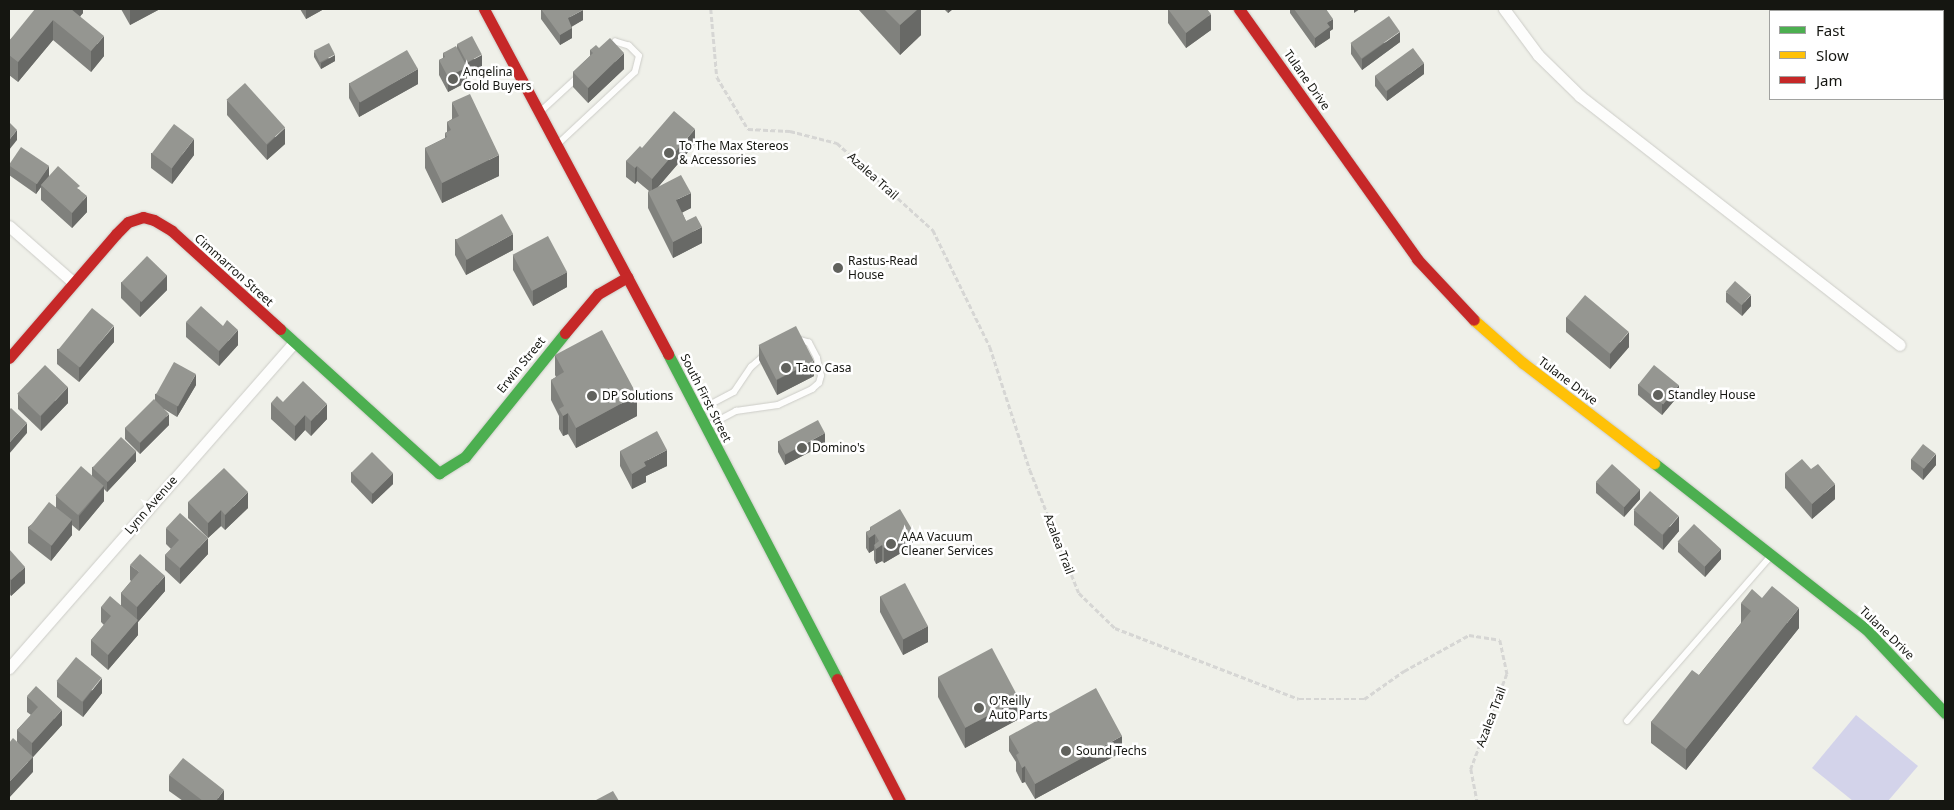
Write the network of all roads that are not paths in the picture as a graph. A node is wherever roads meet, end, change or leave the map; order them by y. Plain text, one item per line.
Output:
1 (484, 9) edge
2 (1240, 9) edge
3 (1504, 9) edge
4 (609, 49) edge
5 (580, 75) edge
6 (539, 112) junction
7 (557, 145) junction
8 (9, 226) edge
9 (628, 277) junction
10 (74, 283) junction
11 (294, 342) junction
12 (788, 343) edge
13 (1900, 345) dead end
14 (773, 351) edge
15 (9, 358) edge
16 (698, 411) junction
17 (706, 427) junction
18 (439, 473) joint
19 (1772, 555) junction
20 (9, 668) edge
21 (1945, 713) edge
22 (1627, 721) dead end
23 (900, 801) edge

1 - 6 street, South First Street
2 - 19 street, Tulane Drive
3 - 13 street
4 - 7 lane
5 - 6 lane
6 - 7 street, South First Street
7 - 9 street, South First Street
8 - 10 street
9 - 16 street, South First Street
9 - 18 street, Erwin Street
10 - 11 street, Cimmarron Street
10 - 15 street, Cimmarron Street
11 - 18 street, Cimmarron Street
11 - 20 street, Lynn Avenue
12 - 17 lane
14 - 16 lane
16 - 17 street, South First Street
17 - 23 street, South First Street
19 - 21 street, Tulane Drive
19 - 22 lane

